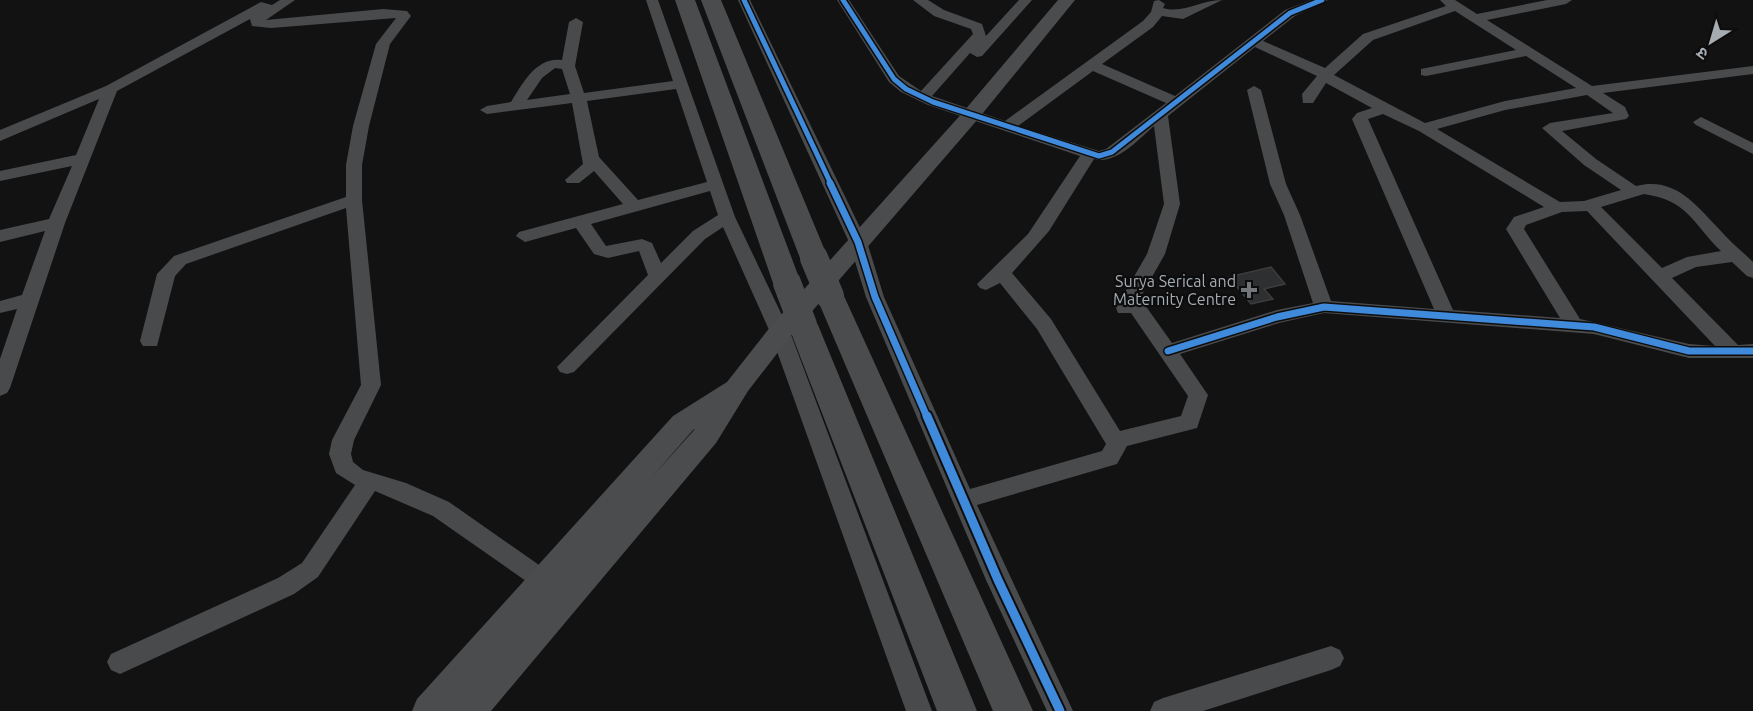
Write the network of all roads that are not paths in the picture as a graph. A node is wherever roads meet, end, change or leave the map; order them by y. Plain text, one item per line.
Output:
1 (276, 0) edge
2 (289, 0) edge
3 (652, 0) edge
4 (685, 0) edge
5 (711, 0) edge
6 (744, 0) edge
7 (843, 0) edge
8 (919, 0) edge
9 (1026, 0) edge
10 (1067, 0) edge
11 (1216, 0) edge
12 (1288, 0) edge
13 (1322, 0) edge
14 (1566, 0) edge
15 (1452, 3) edge
16 (1162, 6) edge
17 (1302, 7) junction
18 (1477, 18) junction
19 (576, 22) dead end
20 (1254, 42) junction
21 (1527, 52) junction
22 (568, 66) junction
23 (1094, 66) junction
24 (1753, 70) edge
25 (1426, 72) dead end
26 (1325, 75) junction
27 (681, 84) junction
28 (1254, 90) dead end
29 (1590, 91) junction
30 (108, 93) junction
31 (578, 97) junction
32 (928, 100) junction
33 (1308, 100) dead end
34 (1175, 101) junction
35 (516, 106) junction
36 (1382, 109) junction
37 (487, 110) dead end
38 (1160, 114) junction
39 (970, 116) junction
40 (1701, 122) dead end
41 (1007, 128) junction
42 (1424, 128) junction
43 (1, 146) edge
44 (1753, 149) edge
45 (1090, 154) junction
46 (591, 158) junction
47 (81, 159) junction
48 (0, 176) edge
49 (573, 180) dead end
50 (716, 185) junction
51 (1633, 190) junction
52 (354, 200) junction
53 (1589, 205) junction
54 (635, 207) junction
55 (1560, 207) junction
56 (727, 217) junction
57 (580, 221) junction
58 (56, 223) junction
59 (0, 236) edge
60 (525, 236) dead end
61 (858, 242) junction
62 (1736, 256) junction
63 (1753, 273) edge
64 (657, 276) junction
65 (1660, 277) junction
66 (32, 299) junction
67 (0, 307) edge
68 (1324, 307) junction
69 (1447, 317) junction
70 (1575, 326) junction
71 (791, 328) junction
72 (150, 341) dead end
73 (1168, 351) junction
74 (1753, 351) edge
75 (1733, 352) junction
76 (567, 367) dead end
77 (739, 384) junction
78 (0, 387) edge
79 (1120, 440) junction
80 (370, 482) junction
81 (964, 500) junction
82 (544, 581) junction
83 (1331, 658) dead end
84 (120, 662) dead end
85 (429, 711) edge
86 (469, 711) edge
87 (919, 711) edge
88 (957, 711) edge
89 (1013, 711) edge
90 (1060, 711) edge
91 (1163, 711) edge

1 - 30 street
2 - 52 street
3 - 27 street
4 - 71 highway, bridge
5 - 89 highway, bridge
6 - 61 street
7 - 32 street
8 - 32 street
9 - 32 street
10 - 39 main road
11 - 16 street
12 - 17 street
13 - 17 street
14 - 18 street
15 - 18 street
15 - 26 street
16 - 23 street
17 - 20 street
18 - 21 street
19 - 22 street
20 - 26 street
20 - 34 street
21 - 25 street
21 - 29 street
22 - 31 street
22 - 35 street
23 - 34 street
23 - 41 street
24 - 29 street
26 - 33 street
26 - 36 street
27 - 31 street
27 - 50 street
28 - 68 street
29 - 42 street
29 - 51 street
30 - 43 street
30 - 47 street
31 - 35 street
31 - 46 street
32 - 39 street
34 - 38 street
35 - 37 street
36 - 42 street
36 - 69 street
38 - 45 street
38 - 73 street
39 - 41 street
39 - 61 main road
40 - 44 street
41 - 45 street
42 - 55 street
45 - 79 street
46 - 49 street
46 - 54 street
47 - 48 street
47 - 58 street
50 - 54 street
50 - 56 street
51 - 53 street
51 - 62 street
52 - 72 street
52 - 80 street
53 - 55 street
53 - 65 street
54 - 57 street
55 - 70 street
56 - 64 street
56 - 71 street
57 - 60 street
57 - 64 street
58 - 59 street
58 - 66 street
61 - 71 main road
61 - 81 street
62 - 63 street
62 - 65 street
64 - 76 street
65 - 75 street
66 - 67 street
66 - 78 street
68 - 69 street
68 - 73 street
69 - 70 street
70 - 75 street
71 - 77 main road
71 - 87 street
71 - 88 highway
73 - 79 street
74 - 75 street
77 - 82 main road
77 - 86 main road
79 - 81 street
80 - 82 street
80 - 84 street
81 - 90 street
82 - 85 main road
83 - 91 street

